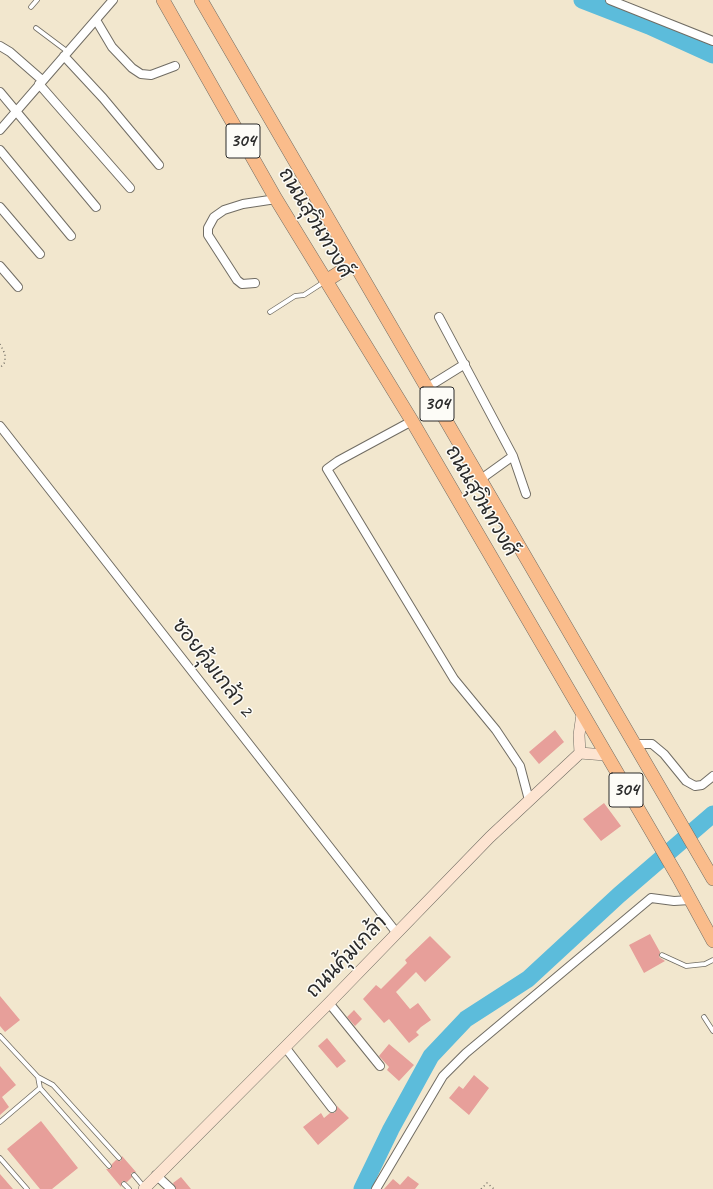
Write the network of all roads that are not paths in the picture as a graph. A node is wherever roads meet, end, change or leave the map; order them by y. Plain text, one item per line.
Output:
1 (37, 0) edge
2 (113, 0) edge
3 (163, 0) edge
4 (201, 0) edge
5 (610, 0) edge
6 (31, 7) dead end
7 (96, 20) junction
8 (36, 28) dead end
9 (713, 41) edge
10 (0, 46) edge
11 (66, 54) junction
12 (175, 66) dead end
13 (41, 82) junction
14 (0, 92) edge
15 (16, 111) junction
16 (0, 130) edge
17 (0, 150) edge
18 (158, 165) dead end
19 (130, 188) dead end
20 (276, 199) junction
21 (0, 207) edge
22 (96, 207) dead end
23 (71, 236) dead end
24 (40, 254) dead end
25 (354, 263) junction
26 (0, 266) edge
27 (326, 281) junction
28 (255, 283) dead end
29 (18, 287) dead end
30 (270, 312) dead end
31 (438, 317) dead end
32 (465, 364) junction
33 (428, 387) junction
34 (412, 421) junction
35 (0, 426) edge
36 (513, 456) junction
37 (481, 479) junction
38 (526, 494) dead end
39 (582, 714) junction
40 (633, 744) junction
41 (580, 754) junction
42 (605, 755) junction
43 (713, 776) edge
44 (530, 800) junction
45 (713, 879) edge
46 (690, 900) junction
47 (396, 932) junction
48 (713, 941) edge
49 (662, 955) dead end
50 (713, 960) edge
51 (330, 1003) junction
52 (704, 1017) dead end
53 (713, 1031) edge
54 (0, 1036) edge
55 (285, 1048) junction
56 (380, 1066) dead end
57 (38, 1077) junction
58 (40, 1088) junction
59 (332, 1108) dead end
60 (0, 1122) edge
61 (0, 1158) edge
62 (119, 1158) dead end
63 (109, 1166) dead end
64 (134, 1175) dead end
65 (156, 1176) junction
66 (124, 1184) dead end
67 (145, 1188) edge
68 (27, 1189) edge
69 (129, 1189) edge
70 (171, 1189) edge
71 (376, 1189) edge

1 - 6 lane
2 - 7 street
3 - 20 highway, ถนนสุวินทวงศ์ / 304
4 - 25 highway, ถนนสุวินทวงศ์ / 304
5 - 9 street
7 - 11 street
7 - 12 street
8 - 11 lane
10 - 13 street
11 - 13 street
11 - 18 street
13 - 15 street
13 - 19 street
14 - 15 street
15 - 16 street
15 - 22 street
17 - 23 street
20 - 27 highway, ถนนสุวินทวงศ์ / 304
20 - 28 street
21 - 24 street
25 - 27 highway
25 - 33 highway, ถนนสุวินทวงศ์ / 304
26 - 29 street
27 - 30 lane
27 - 34 highway, ถนนสุวินทวงศ์ / 304
31 - 32 street
32 - 33 street
32 - 36 street
33 - 37 highway, ถนนสุวินทวงศ์ / 304
34 - 39 highway, ถนนสุวินทวงศ์ / 304
34 - 44 street
35 - 47 street, ซอยคุ้มเกล้า 2
36 - 37 street
36 - 38 street
37 - 40 highway, ถนนสุวินทวงศ์ / 304
39 - 41 main road
39 - 42 highway, ถนนสุวินทวงศ์ / 304
40 - 43 street
40 - 45 highway, ถนนสุวินทวงศ์ / 304
41 - 42 main road
41 - 44 main road, ถนนคุ้มเกล้า
42 - 46 highway, ถนนสุวินทวงศ์ / 304
44 - 47 main road, ถนนคุ้มเกล้า
46 - 48 highway, ถนนสุวินทวงศ์ / 304
46 - 71 street
47 - 51 main road, ถนนคุ้มเกล้า
49 - 50 lane
51 - 55 main road, ถนนคุ้มเกล้า
51 - 56 street
52 - 53 lane
54 - 57 lane
55 - 59 street
55 - 65 main road, ถนนคุ้มเกล้า
57 - 58 lane
57 - 62 lane
58 - 60 lane
58 - 63 lane
61 - 68 lane
64 - 67 lane
65 - 67 main road, ถนนคุ้มเกล้า
65 - 70 street
66 - 69 lane

